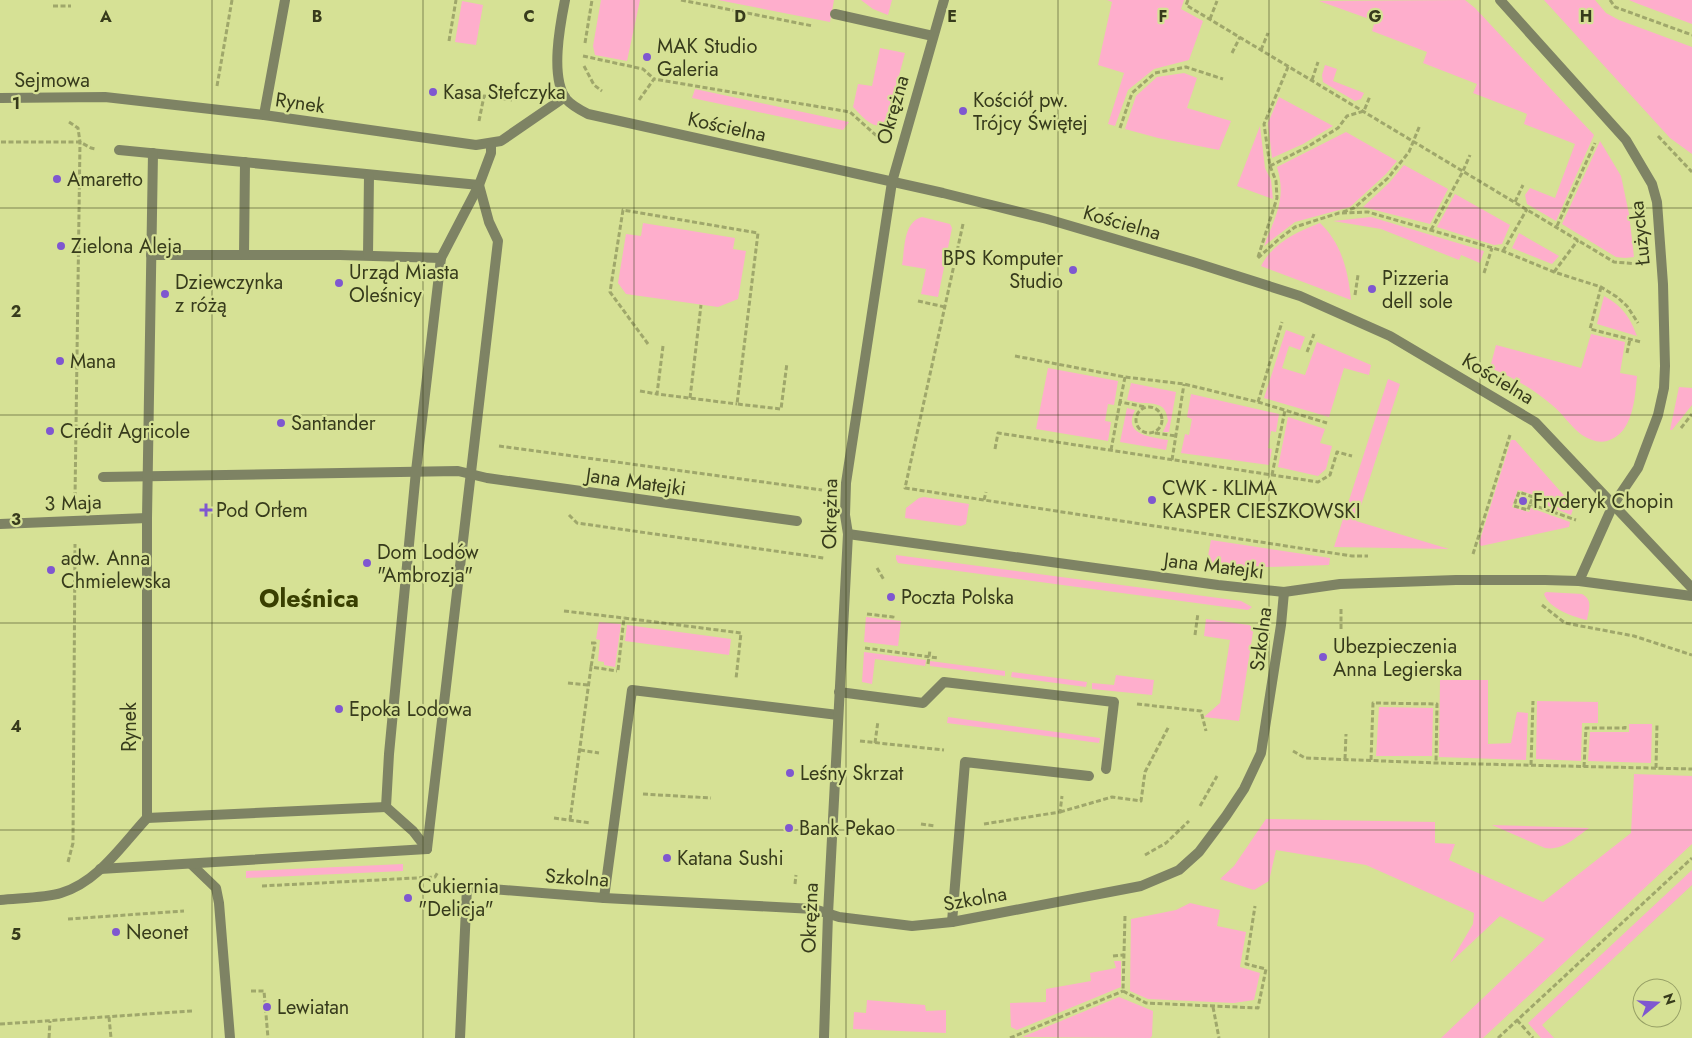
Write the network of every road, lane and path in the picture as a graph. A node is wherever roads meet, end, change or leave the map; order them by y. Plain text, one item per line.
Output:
1 (232, 0) edge
2 (285, 0) edge
3 (456, 0) edge
4 (565, 0) edge
5 (592, 0) edge
6 (682, 0) edge
7 (944, 0) edge
8 (1188, 0) edge
9 (1500, 0) edge
10 (1610, 0) edge
11 (1217, 1) dead end
12 (54, 6) dead end
13 (71, 6) dead end
14 (681, 6) dead end
15 (752, 14) junction
16 (835, 14) dead end
17 (1210, 19) junction
18 (752, 21) dead end
19 (815, 27) dead end
20 (1268, 33) dead end
21 (1692, 35) edge
22 (933, 36) junction
23 (1240, 37) junction
24 (449, 41) dead end
25 (1261, 50) junction
26 (1232, 53) dead end
27 (583, 56) junction
28 (1318, 62) dead end
29 (644, 64) dead end
30 (1288, 67) junction
31 (643, 69) junction
32 (654, 79) junction
33 (1223, 79) dead end
34 (1312, 80) junction
35 (604, 94) dead end
36 (1370, 96) dead end
37 (105, 97) joint
38 (565, 97) junction
39 (0, 98) edge
40 (512, 100) dead end
41 (636, 105) dead end
42 (212, 110) junction
43 (1364, 111) junction
44 (264, 116) junction
45 (67, 121) dead end
46 (478, 124) dead end
47 (1420, 126) dead end
48 (1120, 128) dead end
49 (1658, 136) dead end
50 (1414, 141) junction
51 (1596, 141) dead end
52 (1, 142) edge
53 (80, 142) junction
54 (491, 144) junction
55 (885, 144) dead end
56 (119, 150) joint
57 (153, 153) junction
58 (1470, 155) dead end
59 (245, 162) junction
60 (1270, 166) junction
61 (1463, 171) junction
62 (1692, 172) edge
63 (369, 175) junction
64 (892, 182) junction
65 (1522, 185) dead end
66 (479, 186) junction
67 (1515, 202) junction
68 (1526, 209) junction
69 (1339, 213) junction
70 (963, 224) dead end
71 (1556, 226) junction
72 (1431, 230) junction
73 (1578, 240) junction
74 (1492, 248) junction
75 (1503, 251) junction
76 (151, 255) junction
77 (244, 255) junction
78 (368, 256) junction
79 (441, 258) junction
80 (1641, 264) dead end
81 (1554, 272) junction
82 (1484, 273) dead end
83 (1358, 275) dead end
84 (1601, 287) junction
85 (918, 301) dead end
86 (1354, 301) dead end
87 (700, 305) dead end
88 (944, 306) junction
89 (1282, 322) dead end
90 (1640, 327) dead end
91 (1314, 334) dead end
92 (1630, 339) junction
93 (1644, 343) dead end
94 (648, 344) dead end
95 (663, 346) dead end
96 (1307, 352) dead end
97 (1627, 353) dead end
98 (1015, 356) dead end
99 (787, 363) dead end
100 (1125, 377) junction
101 (1184, 384) junction
102 (640, 391) dead end
103 (657, 394) junction
104 (690, 398) junction
105 (1120, 402) junction
106 (1258, 402) junction
107 (737, 404) junction
108 (1147, 407) junction
109 (1285, 410) junction
110 (1692, 414) edge
111 (1327, 422) dead end
112 (1679, 430) dead end
113 (1154, 433) junction
114 (1510, 435) dead end
115 (1176, 436) junction
116 (491, 444) dead end
117 (995, 449) dead end
118 (1112, 450) junction
119 (1352, 456) dead end
120 (1172, 460) junction
121 (416, 471) junction
122 (471, 474) junction
123 (1272, 475) junction
124 (148, 476) junction
125 (103, 477) dead end
126 (823, 490) dead end
127 (986, 492) dead end
128 (984, 500) junction
129 (1530, 504) junction
130 (1613, 505) junction
131 (566, 512) dead end
132 (147, 518) junction
133 (75, 520) junction
134 (1576, 520) dead end
135 (796, 521) dead end
136 (0, 524) edge
137 (848, 534) junction
138 (1474, 554) dead end
139 (1372, 556) dead end
140 (825, 559) dead end
141 (877, 568) dead end
142 (884, 580) dead end
143 (1578, 581) junction
144 (1692, 588) edge
145 (1284, 592) junction
146 (1692, 596) edge
147 (1540, 604) dead end
148 (564, 611) dead end
149 (862, 613) dead end
150 (1198, 613) dead end
151 (893, 614) dead end
152 (624, 618) junction
153 (1194, 635) dead end
154 (591, 643) dead end
155 (1692, 655) edge
156 (591, 667) junction
157 (618, 671) junction
158 (568, 683) dead end
159 (589, 685) junction
160 (632, 690) junction
161 (839, 692) junction
162 (1533, 701) dead end
163 (734, 702) junction
164 (1114, 702) junction
165 (838, 715) junction
166 (1625, 724) dead end
167 (1657, 724) dead end
168 (1206, 731) dead end
169 (1346, 734) dead end
170 (852, 740) dead end
171 (1293, 751) dead end
172 (1345, 759) junction
173 (1371, 760) junction
174 (965, 762) junction
175 (1436, 763) junction
176 (1531, 766) junction
177 (1584, 767) junction
178 (1656, 768) junction
179 (1692, 769) edge
180 (1106, 770) dead end
181 (1064, 773) junction
182 (1089, 776) dead end
183 (1217, 776) dead end
184 (617, 792) junction
185 (711, 798) dead end
186 (386, 807) junction
187 (1200, 807) dead end
188 (147, 818) junction
189 (554, 818) dead end
190 (570, 820) junction
191 (1190, 820) dead end
192 (921, 824) dead end
193 (613, 826) junction
194 (960, 828) junction
195 (427, 849) junction
196 (1144, 856) dead end
197 (1692, 858) edge
198 (191, 864) junction
199 (67, 866) dead end
200 (100, 870) junction
201 (604, 898) junction
202 (0, 900) edge
203 (1255, 906) dead end
204 (184, 911) dead end
205 (828, 914) junction
206 (1125, 916) dead end
207 (81, 918) dead end
208 (952, 922) junction
209 (1124, 955) junction
210 (1113, 956) dead end
211 (250, 991) dead end
212 (1123, 991) junction
213 (1213, 1007) junction
214 (192, 1011) dead end
215 (109, 1017) junction
216 (1517, 1020) junction
217 (50, 1021) junction
218 (0, 1024) edge
219 (49, 1038) edge
220 (111, 1038) edge
221 (230, 1038) edge
222 (268, 1038) edge
223 (460, 1038) edge
224 (824, 1038) edge
225 (1010, 1038) edge
226 (1218, 1038) edge
227 (1498, 1038) edge
228 (1533, 1038) edge

1 - 42 path
2 - 44 street
3 - 24 path
4 - 38 street
5 - 27 path
6 - 14 path
6 - 15 path
7 - 22 street, Okrężna
8 - 17 path
9 - 130 street, Łużycka
10 - 21 path
11 - 17 path
12 - 13 path
15 - 18 path
15 - 19 path
16 - 22 street
17 - 23 path
20 - 25 path
22 - 64 street, Okrężna
23 - 25 path
23 - 26 path
25 - 30 path
27 - 31 path
27 - 35 path
28 - 34 path
29 - 31 path
30 - 34 path
30 - 60 path
31 - 32 path
32 - 41 path
32 - 55 path
33 - 48 path
34 - 43 path
36 - 43 path
37 - 39 street, Sejmowa
37 - 42 street, Rynek
38 - 54 street
38 - 64 street, Kościelna
40 - 46 path
42 - 44 street, Rynek
43 - 50 path
43 - 60 path
44 - 54 street, Rynek
45 - 53 path
47 - 50 path
49 - 62 path
50 - 61 path
50 - 69 path
51 - 71 path
52 - 53 path
53 - 56 path
53 - 133 path
54 - 66 street
56 - 57 street
57 - 59 street
57 - 76 street, Rynek
58 - 61 path
59 - 63 street
59 - 77 street
60 - 69 path
61 - 67 path
61 - 72 path
63 - 66 street
63 - 78 street
64 - 130 street, Kościelna
64 - 137 street, Okrężna
65 - 67 path
66 - 79 street
66 - 122 street
67 - 68 path
68 - 71 path
68 - 75 path
69 - 72 path
70 - 88 path
71 - 73 path
72 - 74 path
73 - 80 path
73 - 81 path
74 - 75 path
74 - 82 path
75 - 81 path
76 - 77 street
76 - 124 street, Rynek
77 - 78 street
78 - 79 street
79 - 121 street
81 - 84 path
83 - 86 path
84 - 90 path
84 - 92 path
85 - 88 path
87 - 104 path
88 - 128 path
89 - 106 path
91 - 96 path
92 - 93 path
92 - 97 path
94 - 107 path
95 - 103 path
98 - 100 path
99 - 107 path
100 - 101 path
100 - 105 path
101 - 106 path
101 - 115 path
102 - 103 path
103 - 104 path
104 - 107 path
105 - 108 path
105 - 118 path
106 - 109 path
108 - 113 path
108 - 113 path
109 - 111 path
109 - 123 path
110 - 112 path
113 - 115 path
114 - 138 path
115 - 120 path
116 - 126 path
117 - 118 path
118 - 120 path
119 - 123 path
120 - 123 path
121 - 122 street
121 - 124 street
121 - 186 street
122 - 135 street, Jana Matejki
122 - 195 street
124 - 125 street
124 - 132 street, Rynek
127 - 128 path
128 - 139 path
129 - 129 path
129 - 134 path
130 - 143 street
130 - 144 street
131 - 140 path
132 - 133 street, 3 Maja
132 - 188 street, Rynek
133 - 136 street, 3 Maja
133 - 199 path
137 - 145 street, Jana Matejki
137 - 161 street, Okrężna
141 - 142 path
143 - 145 street, Jana Matejki
143 - 146 street, Jana Matejki
145 - 208 street, Szkolna
147 - 155 path
148 - 152 path
149 - 151 path
150 - 153 path
152 - 157 path
152 - 163 path
154 - 156 path
156 - 157 path
156 - 159 path
157 - 160 path
158 - 159 path
159 - 190 path
160 - 163 street
160 - 184 street
161 - 164 street
161 - 165 street, Okrężna
162 - 176 path
163 - 165 street
164 - 168 path
164 - 180 street
165 - 205 street, Okrężna
166 - 177 path
167 - 178 path
169 - 172 path
170 - 174 path
171 - 172 path
172 - 173 path
173 - 175 path
173 - 175 path
174 - 181 street
174 - 194 street
175 - 176 path
176 - 177 path
177 - 178 path
178 - 179 path
181 - 182 street
181 - 194 path
183 - 187 path
184 - 185 path
184 - 193 street
186 - 188 street
186 - 195 street
188 - 200 street
189 - 190 path
190 - 193 path
191 - 196 path
192 - 194 path
193 - 201 street
194 - 208 street
195 - 198 street
197 - 216 path
198 - 200 street
198 - 221 street
200 - 202 street
201 - 205 street, Szkolna
201 - 223 street, Szkolna
203 - 213 path
204 - 207 path
205 - 208 street, Szkolna
205 - 224 street, Okrężna
206 - 209 path
209 - 210 path
209 - 212 path
211 - 222 path
212 - 213 path
212 - 225 path
213 - 226 path
214 - 215 path
215 - 217 path
215 - 220 path
216 - 227 path
216 - 228 path
217 - 218 path
217 - 219 path

